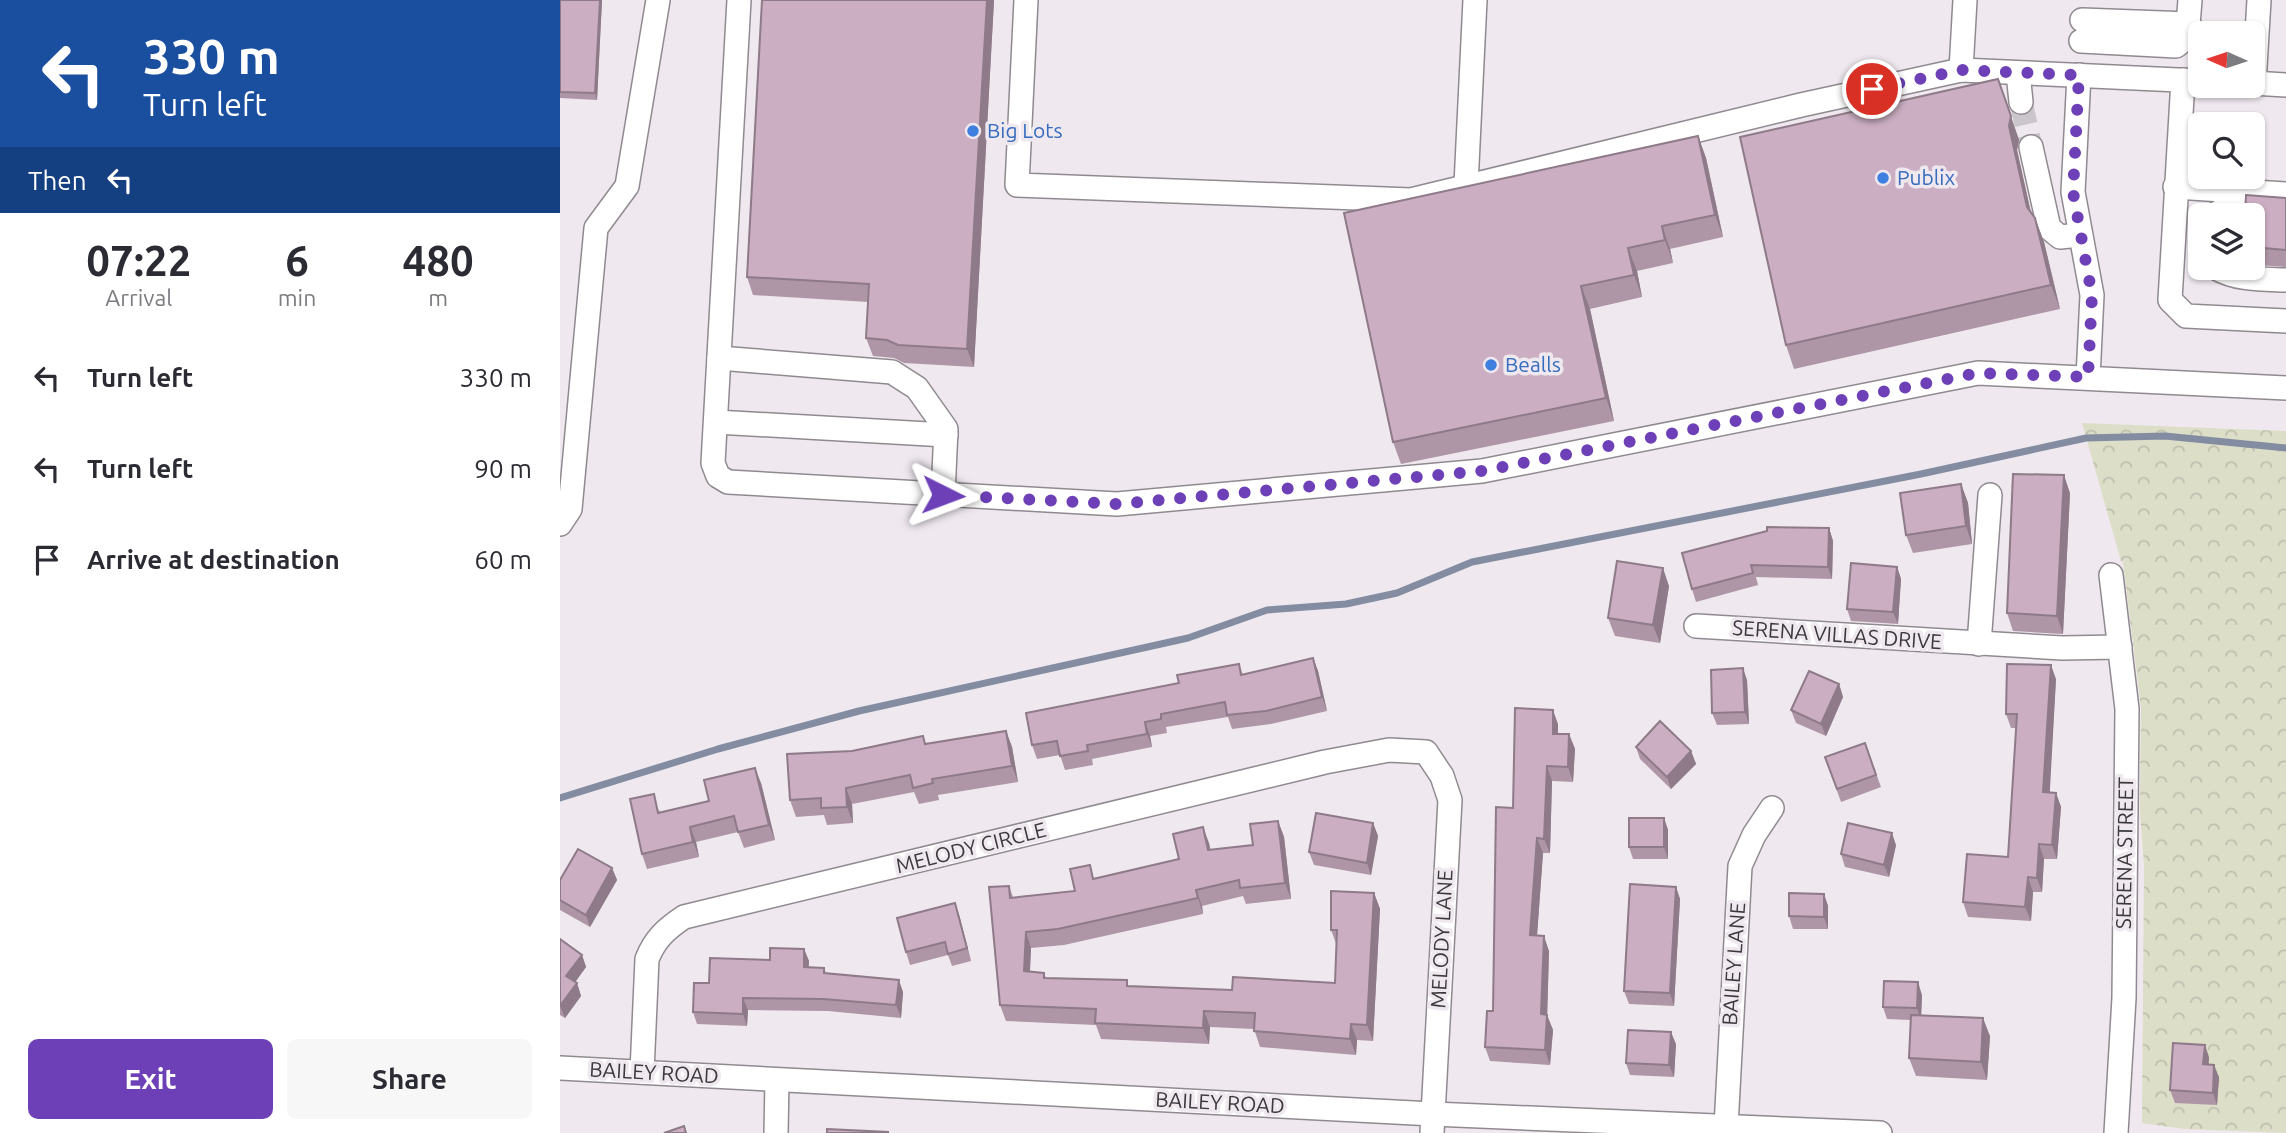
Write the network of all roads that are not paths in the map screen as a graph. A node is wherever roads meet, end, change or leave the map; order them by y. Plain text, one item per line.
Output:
1 (657, 0) edge
2 (739, 0) edge
3 (1026, 0) edge
4 (1475, 0) edge
5 (1965, 0) edge
6 (2190, 0) edge
7 (2259, 0) edge
8 (2258, 21) edge
9 (2081, 30) dead end
10 (1961, 70) junction
11 (2018, 73) junction
12 (2079, 75) junction
13 (2188, 81) edge
14 (2265, 84) edge
15 (2286, 85) edge
16 (2188, 98) edge
17 (2021, 102) tunnel mouth
18 (2031, 147) tunnel mouth
19 (1466, 185) junction
20 (2175, 187) junction
21 (2255, 192) junction
22 (2286, 194) edge
23 (2235, 203) edge
24 (2080, 235) junction
25 (2265, 279) edge
26 (2286, 280) edge
27 (2286, 321) edge
28 (719, 358) junction
29 (2088, 377) junction
30 (2286, 388) edge
31 (716, 422) junction
32 (946, 435) junction
33 (943, 495) junction
34 (1990, 495) dead end
35 (560, 524) edge
36 (2111, 575) dead end
37 (1696, 626) dead end
38 (1979, 644) junction
39 (2120, 647) junction
40 (1426, 752) joint
41 (1772, 808) dead end
42 (560, 1068) edge
43 (642, 1072) junction
44 (777, 1081) junction
45 (1432, 1123) edge
46 (1726, 1127) junction
47 (776, 1133) edge
48 (1880, 1133) edge
49 (2116, 1133) edge

1 - 35 street
2 - 28 street
3 - 19 street
4 - 19 street
5 - 10 street
6 - 9 street
7 - 8 street
10 - 11 street
10 - 19 street
11 - 12 street
11 - 17 street
12 - 13 street
12 - 24 street
14 - 15 street
16 - 20 street
18 - 24 street
20 - 21 street
20 - 27 street
21 - 22 street
21 - 23 street
24 - 29 street
25 - 26 street
28 - 31 street
28 - 32 street
29 - 30 street
29 - 33 street
31 - 32 street
31 - 33 street
32 - 33 street
34 - 38 street
36 - 39 street, SERENA STREET
37 - 38 street, SERENA VILLAS DRIVE
38 - 39 street, SERENA VILLAS DRIVE
39 - 49 street, SERENA STREET
40 - 43 street, MELODY CIRCLE
40 - 45 street, MELODY LANE
41 - 46 street, BAILEY LANE
42 - 43 street, BAILEY ROAD
43 - 44 street, BAILEY ROAD
44 - 45 street, BAILEY ROAD
44 - 47 street
45 - 46 street, BAILEY ROAD
46 - 48 street, BAILEY ROAD

